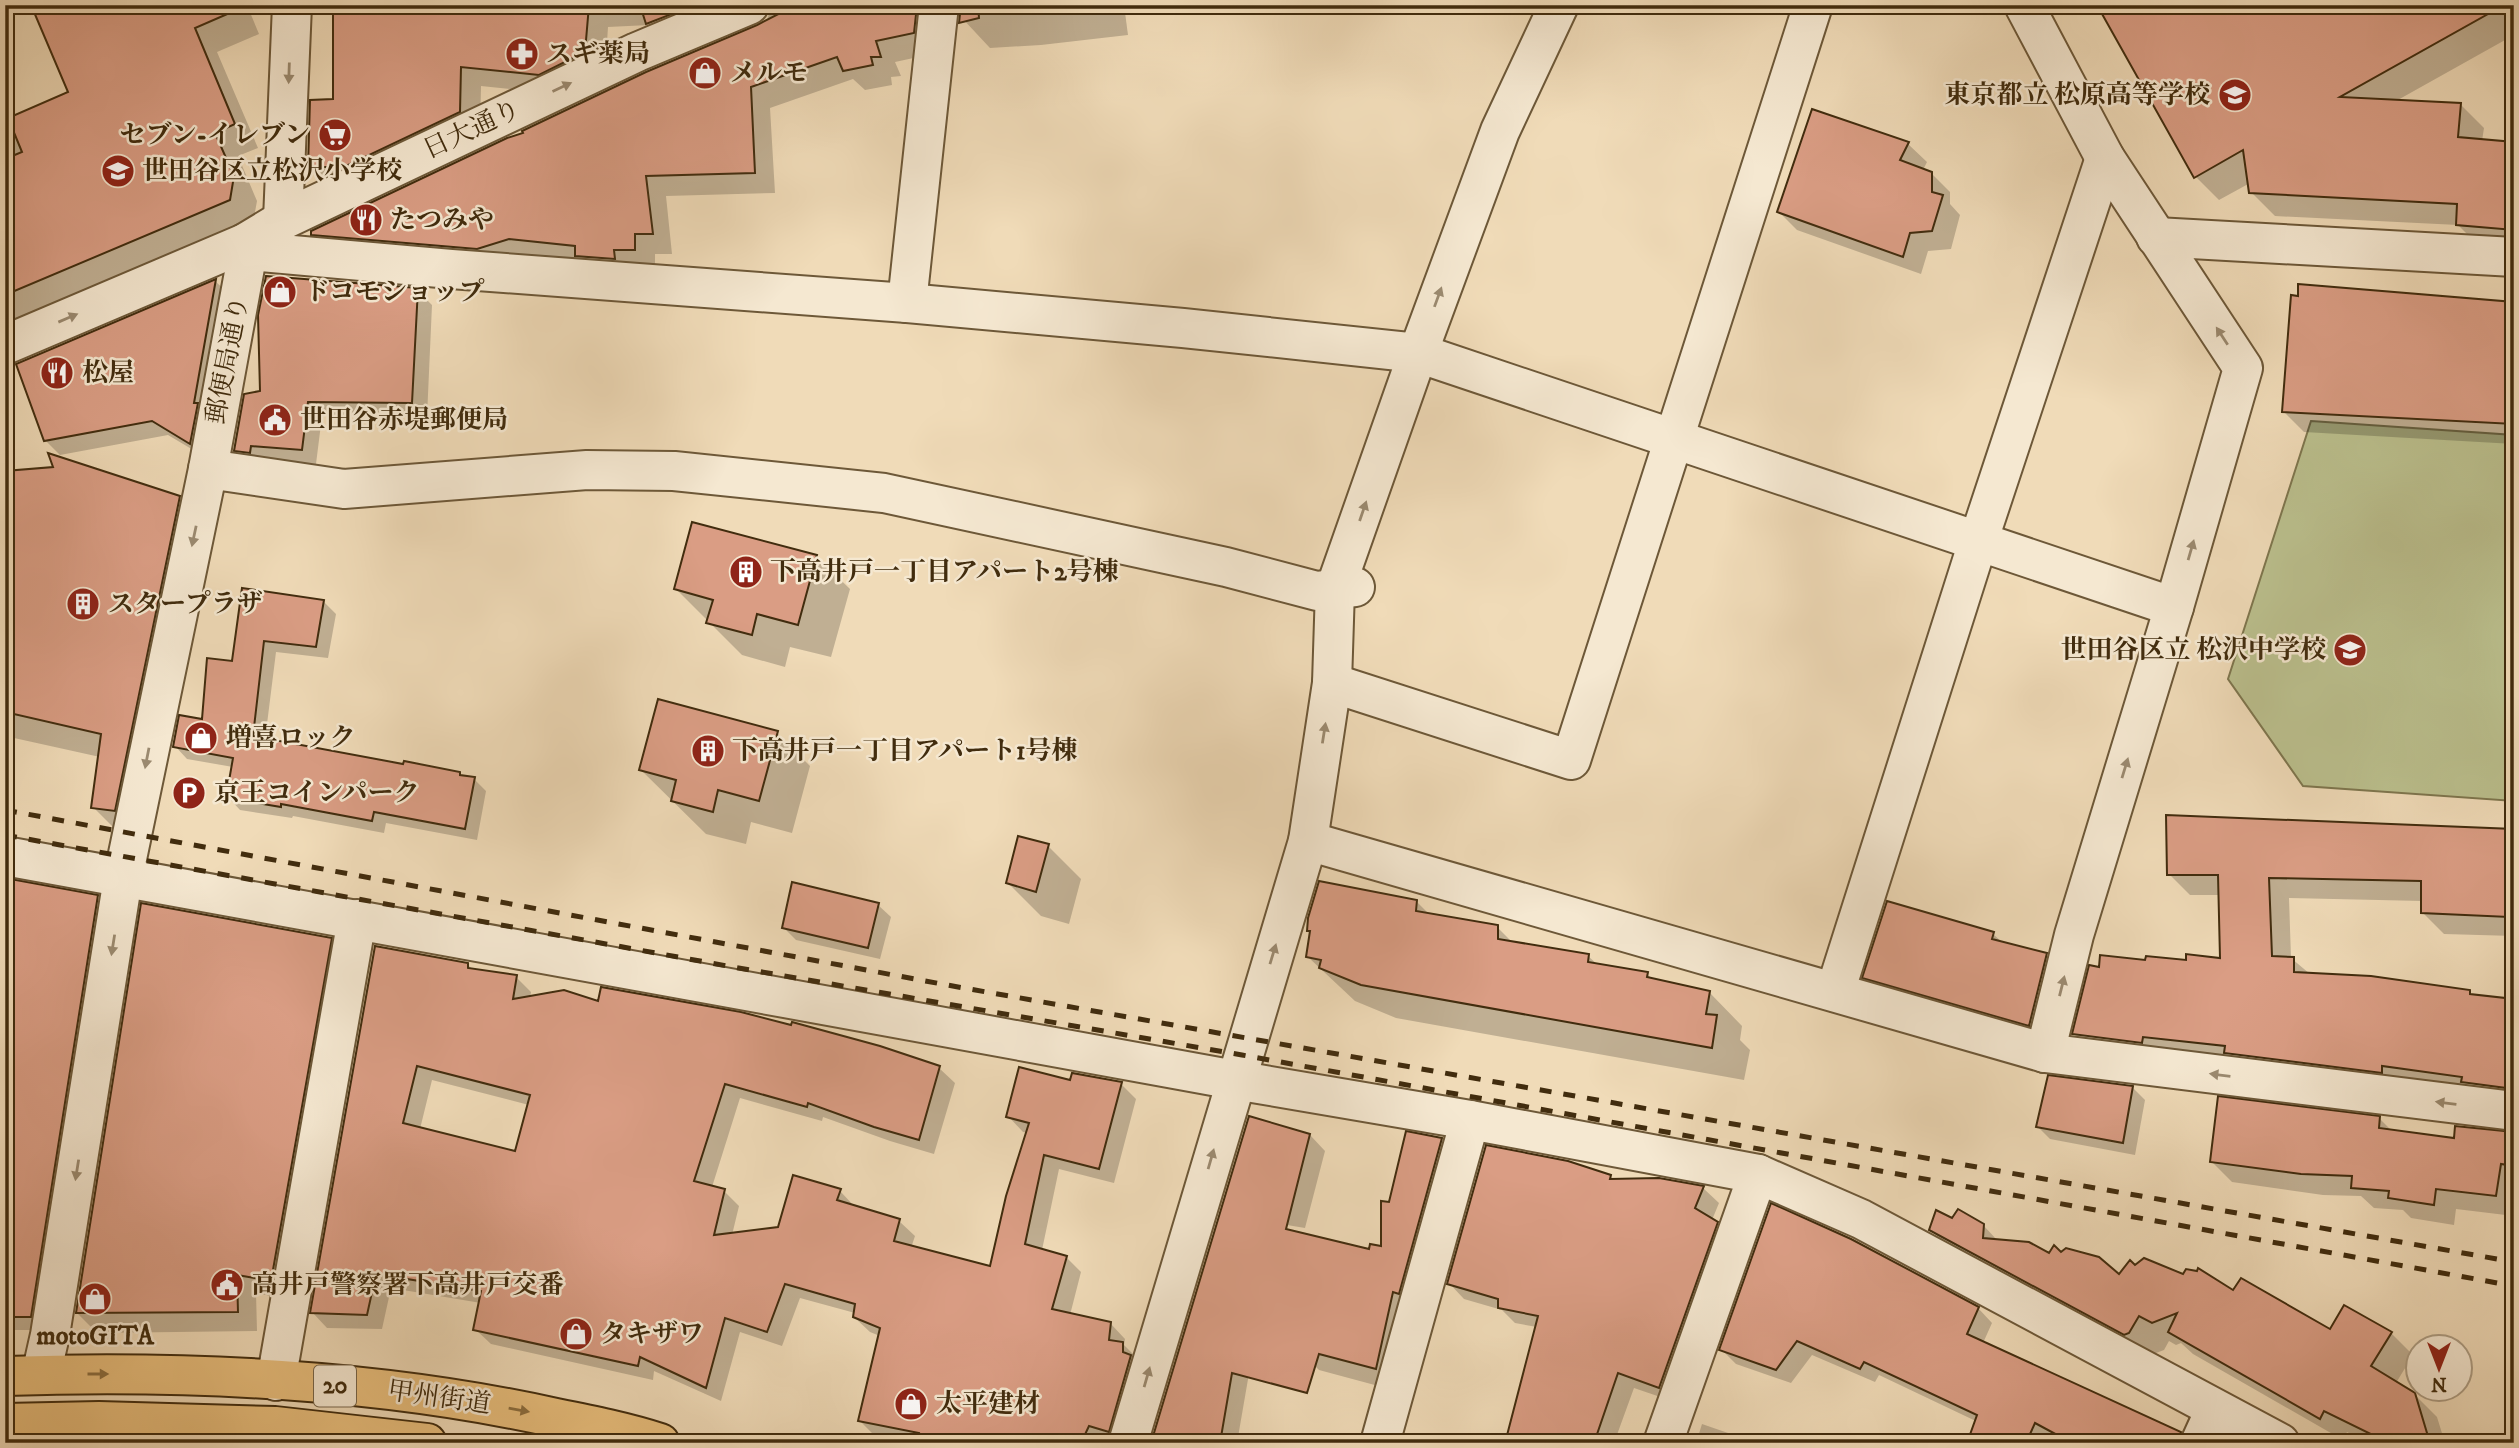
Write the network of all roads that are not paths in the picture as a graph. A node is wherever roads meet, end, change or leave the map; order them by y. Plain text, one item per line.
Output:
1 (292, 5) edge
2 (749, 5) edge
3 (939, 5) edge
4 (1559, 5) edge
5 (1813, 5) edge
6 (2024, 5) edge
7 (2105, 158) junction
8 (283, 220) junction
9 (2156, 237) junction
10 (246, 247) junction
11 (2514, 257) edge
12 (907, 303) junction
13 (5, 345) edge
14 (1418, 353) junction
15 (1673, 440) junction
16 (208, 469) junction
17 (1978, 542) junction
18 (1345, 588) junction
19 (2174, 607) junction
20 (1332, 683) junction
21 (1308, 841) junction
22 (5, 856) edge
23 (123, 878) junction
24 (357, 919) junction
25 (1835, 992) junction
26 (2045, 1053) junction
27 (1235, 1080) junction
28 (2514, 1111) edge
29 (1470, 1120) junction
30 (1758, 1174) junction
31 (23, 1375) edge
32 (276, 1381) junction
33 (5, 1423) edge
34 (2208, 1426) edge
35 (427, 1443) edge
36 (660, 1443) edge
37 (1128, 1443) edge
38 (1380, 1443) edge
39 (1663, 1443) edge
40 (2280, 1443) edge

1 -> 8 street
8 -> 2 street, 日大通り
3 - 12 street
14 -> 4 street
5 - 15 street
6 - 7 street
7 - 9 street
7 - 17 street
8 - 10 street, 日大通り
9 - 11 street
19 -> 9 street
10 - 12 street
13 -> 10 street, 日大通り
10 - 16 street, 郵便局通り
12 - 14 street
14 - 15 street
18 -> 14 street
15 - 17 street
15 - 20 street
16 - 18 street
16 -> 23 street, 郵便局通り
17 - 19 street
17 - 25 street
18 - 20 street
26 -> 19 street
21 -> 20 street
21 - 25 street
27 -> 21 street
22 - 23 street
23 - 24 street
23 -> 31 street, 郵便局通り
24 - 27 street
24 - 32 street
25 - 26 street
28 -> 26 street
27 - 29 street
37 -> 27 street
29 - 30 street
29 - 38 street
30 - 34 street
30 - 39 street
31 -> 32 highway, 甲州街道 / 20
32 -> 36 highway, 甲州街道 / 20
33 - 35 highway
34 - 40 street

